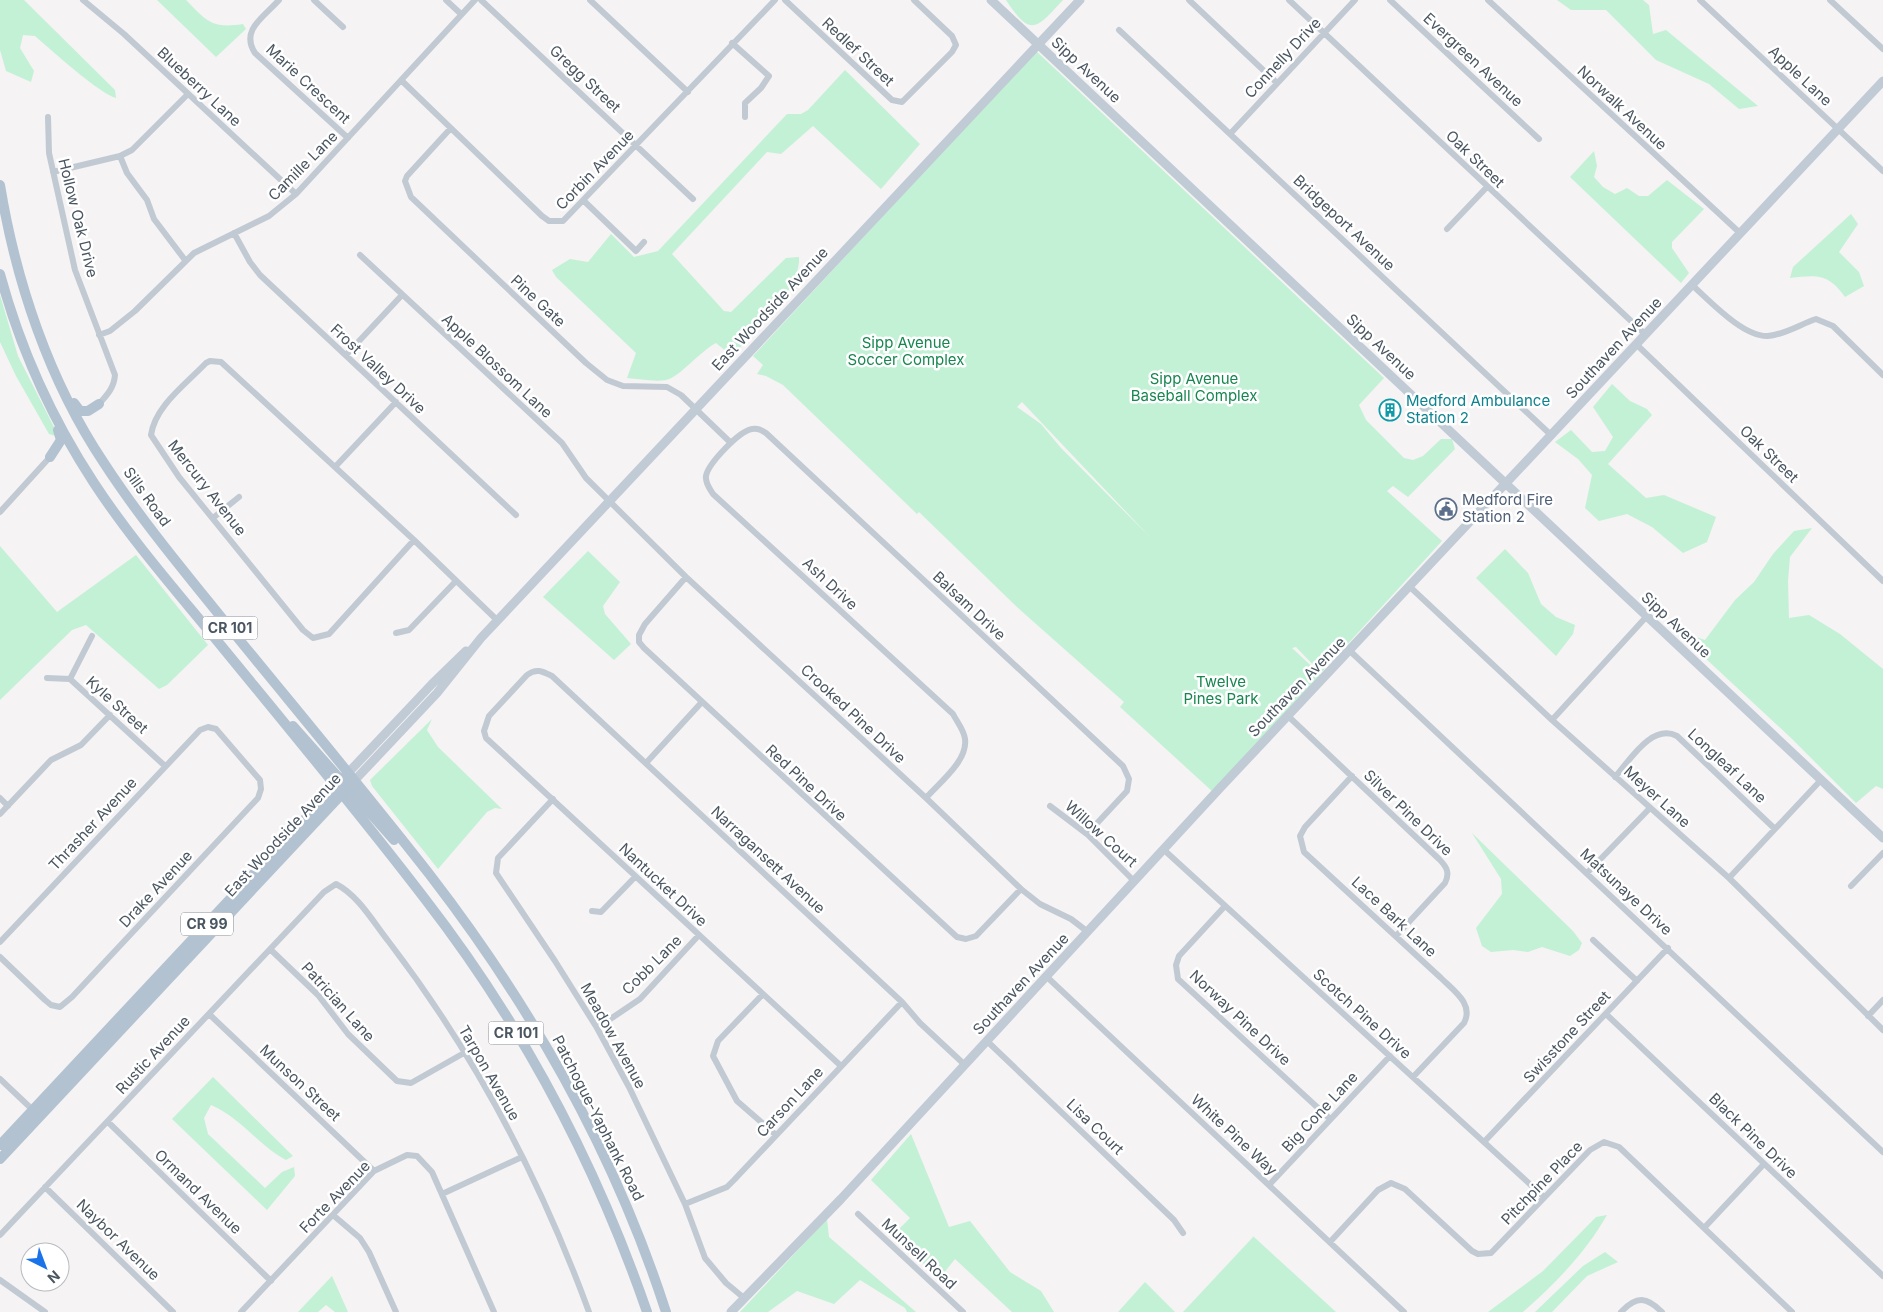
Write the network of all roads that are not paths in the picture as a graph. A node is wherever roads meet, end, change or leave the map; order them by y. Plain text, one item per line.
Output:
1 (84, 0) edge
2 (279, 0) edge
3 (314, 0) edge
4 (446, 0) edge
5 (475, 0) edge
6 (481, 0) edge
7 (590, 0) edge
8 (775, 0) edge
9 (784, 0) edge
10 (914, 0) edge
11 (991, 0) edge
12 (1080, 0) edge
13 (1189, 0) edge
14 (1289, 0) edge
15 (1354, 0) edge
16 (1390, 0) edge
17 (1488, 0) edge
18 (1700, 0) edge
19 (1830, 0) edge
20 (461, 14) junction
21 (343, 27) dead end
22 (1119, 30) dead end
23 (1324, 32) junction
24 (732, 43) junction
25 (1038, 45) junction
26 (1883, 49) edge
27 (401, 80) junction
28 (1883, 81) edge
29 (1277, 82) junction
30 (688, 92) junction
31 (188, 94) junction
32 (48, 117) dead end
33 (745, 117) dead end
34 (1837, 128) junction
35 (450, 129) junction
36 (1230, 134) junction
37 (348, 138) junction
38 (1539, 139) dead end
39 (637, 145) junction
40 (120, 156) junction
41 (1883, 171) edge
42 (53, 172) junction
43 (0, 185) edge
44 (1486, 188) junction
45 (296, 194) junction
46 (693, 199) dead end
47 (584, 201) junction
48 (1447, 229) dead end
49 (234, 233) junction
50 (1740, 233) junction
51 (644, 242) dead end
52 (360, 255) dead end
53 (185, 260) junction
54 (0, 274) edge
55 (1692, 285) junction
56 (402, 295) junction
57 (99, 335) junction
58 (1646, 335) junction
59 (1637, 344) junction
60 (45, 348) junction
61 (346, 355) junction
62 (35, 373) junction
63 (1883, 375) edge
64 (396, 402) junction
65 (99, 404) junction
66 (696, 410) junction
67 (1551, 435) junction
68 (731, 443) junction
69 (50, 457) junction
70 (102, 461) junction
71 (335, 467) junction
72 (1505, 483) junction
73 (94, 484) junction
74 (239, 497) dead end
75 (611, 501) junction
76 (0, 512) edge
77 (516, 515) dead end
78 (213, 518) junction
79 (414, 540) junction
80 (686, 578) junction
81 (456, 581) junction
82 (1883, 581) edge
83 (1409, 586) junction
84 (1647, 616) junction
85 (498, 621) junction
86 (396, 633) dead end
87 (92, 636) dead end
88 (1350, 651) junction
89 (47, 678) dead end
90 (70, 679) junction
91 (701, 703) junction
92 (110, 715) junction
93 (489, 716) joint
94 (1288, 716) junction
95 (1552, 720) junction
96 (208, 727) joint
97 (646, 763) junction
98 (165, 766) junction
99 (1352, 776) junction
100 (1615, 777) junction
101 (1821, 780) junction
102 (345, 784) junction
103 (0, 798) edge
104 (926, 798) junction
105 (553, 799) junction
106 (8, 806) junction
107 (1050, 806) dead end
108 (1650, 808) junction
109 (0, 814) edge
110 (1775, 829) junction
111 (1087, 834) junction
112 (1883, 838) edge
113 (1163, 849) junction
114 (1883, 853) edge
115 (1587, 873) junction
116 (635, 877) junction
117 (1730, 878) junction
118 (1134, 881) junction
119 (1852, 886) dead end
120 (1021, 889) junction
121 (324, 892) joint
122 (1226, 906) junction
123 (592, 911) dead end
124 (1088, 932) junction
125 (699, 935) junction
126 (1396, 936) junction
127 (1593, 940) dead end
128 (0, 942) edge
129 (1668, 948) junction
130 (270, 949) junction
131 (0, 957) edge
132 (1047, 977) junction
133 (1637, 981) junction
134 (763, 994) junction
135 (1883, 1000) edge
136 (902, 1002) junction
137 (209, 1014) junction
138 (1606, 1014) junction
139 (1868, 1016) junction
140 (597, 1028) junction
141 (1883, 1030) edge
142 (988, 1042) junction
143 (464, 1053) junction
144 (1390, 1056) junction
145 (965, 1065) junction
146 (841, 1066) junction
147 (1413, 1077) junction
148 (0, 1079) edge
149 (36, 1113) junction
150 (1330, 1119) junction
151 (108, 1122) junction
152 (776, 1136) junction
153 (1484, 1142) junction
154 (0, 1145) edge
155 (1883, 1152) edge
156 (522, 1157) junction
157 (0, 1159) edge
158 (1764, 1164) junction
159 (374, 1171) junction
160 (1269, 1185) junction
161 (45, 1187) junction
162 (442, 1194) junction
163 (1544, 1197) junction
164 (685, 1204) junction
165 (858, 1214) dead end
166 (333, 1215) junction
167 (1704, 1228) junction
168 (1183, 1233) dead end
169 (0, 1235) edge
170 (1330, 1242) junction
171 (1883, 1276) edge
172 (0, 1280) edge
173 (271, 1281) junction
174 (744, 1298) junction
175 (45, 1312) edge
176 (173, 1312) edge
177 (241, 1312) edge
178 (396, 1312) edge
179 (494, 1312) edge
180 (589, 1312) edge
181 (647, 1312) edge
182 (666, 1312) edge
183 (731, 1312) edge
184 (963, 1312) edge
185 (1404, 1312) edge
186 (1621, 1312) edge
187 (1662, 1312) edge
188 (1792, 1312) edge

1 - 31 street, Blueberry Lane
2 - 37 street, Marie Crescent
3 - 21 street
4 - 20 street
5 - 20 street, Camille Lane
6 - 39 street, Gregg Street
7 - 30 street
8 - 24 street, Corbin Avenue
9 - 10 street, Redlef Street
11 - 25 street, Sipp Avenue
12 - 25 street, East Woodside Avenue / CR 99
13 - 29 street
14 - 23 street, Oak Street
15 - 23 street, Connelly Drive
16 - 38 street, Evergreen Avenue
17 - 50 street, Norwalk Avenue
18 - 34 street, Apple Lane
19 - 26 street
20 - 27 street, Camille Lane
22 - 36 street, Bridgeport Avenue
23 - 29 street, Connelly Drive
23 - 44 street, Oak Street
24 - 30 street, Corbin Avenue
24 - 33 street
25 - 66 street, East Woodside Avenue / CR 99
25 - 72 street, Sipp Avenue
27 - 35 street, Corbin Avenue
27 - 37 street, Camille Lane
28 - 34 street, Southaven Avenue
29 - 36 street, Connelly Drive
30 - 39 street, Corbin Avenue
31 - 40 street
31 - 45 street, Blueberry Lane
32 - 42 street, Hollow Oak Drive
34 - 41 street, Apple Lane
34 - 50 street, Southaven Avenue
35 - 47 street, Corbin Avenue
35 - 66 street, Pine Gate
36 - 67 street, Bridgeport Avenue
37 - 45 street, Camille Lane
39 - 46 street, Gregg Street
39 - 47 street, Corbin Avenue
40 - 42 street
40 - 53 street
42 - 57 street, Hollow Oak Drive
43 - 60 main road, Sills Road / CR 101
44 - 48 street
44 - 58 street, Oak Street
45 - 49 street, Camille Lane
47 - 51 street
49 - 53 street, Camille Lane
49 - 61 street, Frost Valley Drive
50 - 55 street, Southaven Avenue
52 - 56 street, Apple Blossom Lane
53 - 57 street, Camille Lane
54 - 62 main road, CR 101
55 - 58 street, Southaven Avenue
55 - 63 street
56 - 61 street
56 - 75 street, Apple Blossom Lane
57 - 65 street, Hollow Oak Drive
58 - 59 street, Southaven Avenue
59 - 67 street, Southaven Avenue
59 - 82 street, Oak Street
60 - 65 main road
60 - 70 main road, Sills Road / CR 101
61 - 64 street, Frost Valley Drive
62 - 69 main road
62 - 73 main road, CR 101
64 - 71 street
64 - 77 street, Frost Valley Drive
65 - 70 main road
66 - 68 street, Pine Gate
66 - 75 street, East Woodside Avenue / CR 99
67 - 72 street, Southaven Avenue
68 - 104 street, Ash Drive
68 - 111 street, Balsam Drive
69 - 73 main road
69 - 76 street
70 - 102 main road, Sills Road / CR 101
71 - 78 street, Mercury Avenue
71 - 79 street, Mercury Avenue
72 - 83 street, Southaven Avenue
72 - 84 street, Sipp Avenue
73 - 102 main road, CR 101
74 - 78 street
75 - 80 street, Crooked Pine Drive
75 - 85 street, East Woodside Avenue / CR 99
78 - 79 street, Mercury Avenue
79 - 81 street, Mercury Avenue
80 - 91 street, Red Pine Drive
80 - 104 street, Crooked Pine Drive
81 - 85 street, Mercury Avenue
81 - 86 street
83 - 88 street, Southaven Avenue
83 - 95 street, Meyer Lane
84 - 95 street
84 - 101 street, Sipp Avenue
85 - 102 street, East Woodside Avenue / CR 99
87 - 90 street
88 - 94 street, Southaven Avenue
88 - 115 street, Matsunaye Drive
89 - 90 street, Kyle Street
90 - 92 street, Kyle Street
91 - 97 street
91 - 120 street, Red Pine Drive
92 - 98 street, Kyle Street
92 - 106 street
93 - 97 street, Narragansett Avenue
93 - 105 street, Nantucket Drive
94 - 99 street, Silver Pine Drive
94 - 113 street, Southaven Avenue
95 - 100 street, Meyer Lane
96 - 98 street, Thrasher Avenue
96 - 131 street, Drake Avenue
97 - 136 street, Narragansett Avenue
98 - 128 street, Thrasher Avenue
99 - 126 street, Silver Pine Drive
99 - 126 street, Lace Bark Lane
100 - 108 street, Meyer Lane
100 - 110 street, Longleaf Lane
101 - 110 street
101 - 112 street, Sipp Avenue
102 - 149 main road, East Woodside Avenue / CR 99
102 - 181 main road, Patchogue-Yaphank Road / CR 101
102 - 182 main road, Patchogue-Yaphank Road / CR 101
103 - 106 street
104 - 120 street, Crooked Pine Drive
105 - 116 street, Nantucket Drive
105 - 140 street, Meadow Avenue
106 - 109 street
107 - 111 street, Willow Court
108 - 115 street
108 - 117 street, Meyer Lane
110 - 117 street
111 - 118 street, Willow Court
113 - 118 street, Southaven Avenue
113 - 122 street, Scotch Pine Drive
114 - 119 street
115 - 129 street, Matsunaye Drive
116 - 123 street
116 - 125 street, Nantucket Drive
117 - 139 street, Meyer Lane
118 - 124 street, Southaven Avenue
120 - 124 street, Crooked Pine Drive
121 - 130 street, Rustic Avenue
121 - 143 street, Tarpon Avenue
122 - 144 street, Scotch Pine Drive
122 - 150 street, Norway Pine Drive
124 - 132 street, Southaven Avenue
125 - 134 street, Nantucket Drive
125 - 140 street, Cobb Lane
126 - 147 street, Lace Bark Lane
127 - 133 street
129 - 133 street, Swisstone Street
129 - 155 street, Matsunaye Drive
130 - 137 street, Rustic Avenue
130 - 143 street, Patrician Lane
132 - 142 street, Southaven Avenue
132 - 160 street, White Pine Way
133 - 138 street, Swisstone Street
134 - 146 street, Nantucket Drive
134 - 152 street
135 - 139 street
136 - 145 street, Narragansett Avenue
136 - 146 street, Carson Lane
137 - 151 street, Rustic Avenue
137 - 159 street, Munson Street
138 - 153 street, Swisstone Street
138 - 158 street, Black Pine Drive
139 - 141 street, Meyer Lane
140 - 164 street, Meadow Avenue
142 - 145 street, Southaven Avenue
142 - 168 street, Lisa Court
143 - 156 street, Tarpon Avenue
144 - 147 street, Scotch Pine Drive
144 - 150 street, Big Cone Lane
145 - 174 street, Southaven Avenue
146 - 152 street, Carson Lane
147 - 153 street, Scotch Pine Drive
148 - 149 street
149 - 154 main road, East Woodside Avenue / CR 99
149 - 157 main road, East Woodside Avenue / CR 99
150 - 160 street, Big Cone Lane
151 - 161 street, Rustic Avenue
151 - 173 street, Ormand Avenue
152 - 164 street, Carson Lane
153 - 163 street, Scotch Pine Drive
156 - 162 street
156 - 180 street, Tarpon Avenue
158 - 167 street
158 - 171 street, Black Pine Drive
159 - 162 street, Forte Avenue
159 - 166 street, Forte Avenue
160 - 170 street, White Pine Way
161 - 169 street, Rustic Avenue
161 - 176 street, Naybor Avenue
162 - 179 street, Forte Avenue
163 - 167 street, Pitchpine Place
163 - 170 street, Pitchpine Place
164 - 174 street, Meadow Avenue
165 - 184 street, Munsell Road
166 - 173 street, Forte Avenue
166 - 178 street
167 - 188 street, Pitchpine Place
170 - 185 street, White Pine Way
172 - 175 street
173 - 177 street, Forte Avenue
174 - 183 street, Southaven Avenue
186 - 187 street

